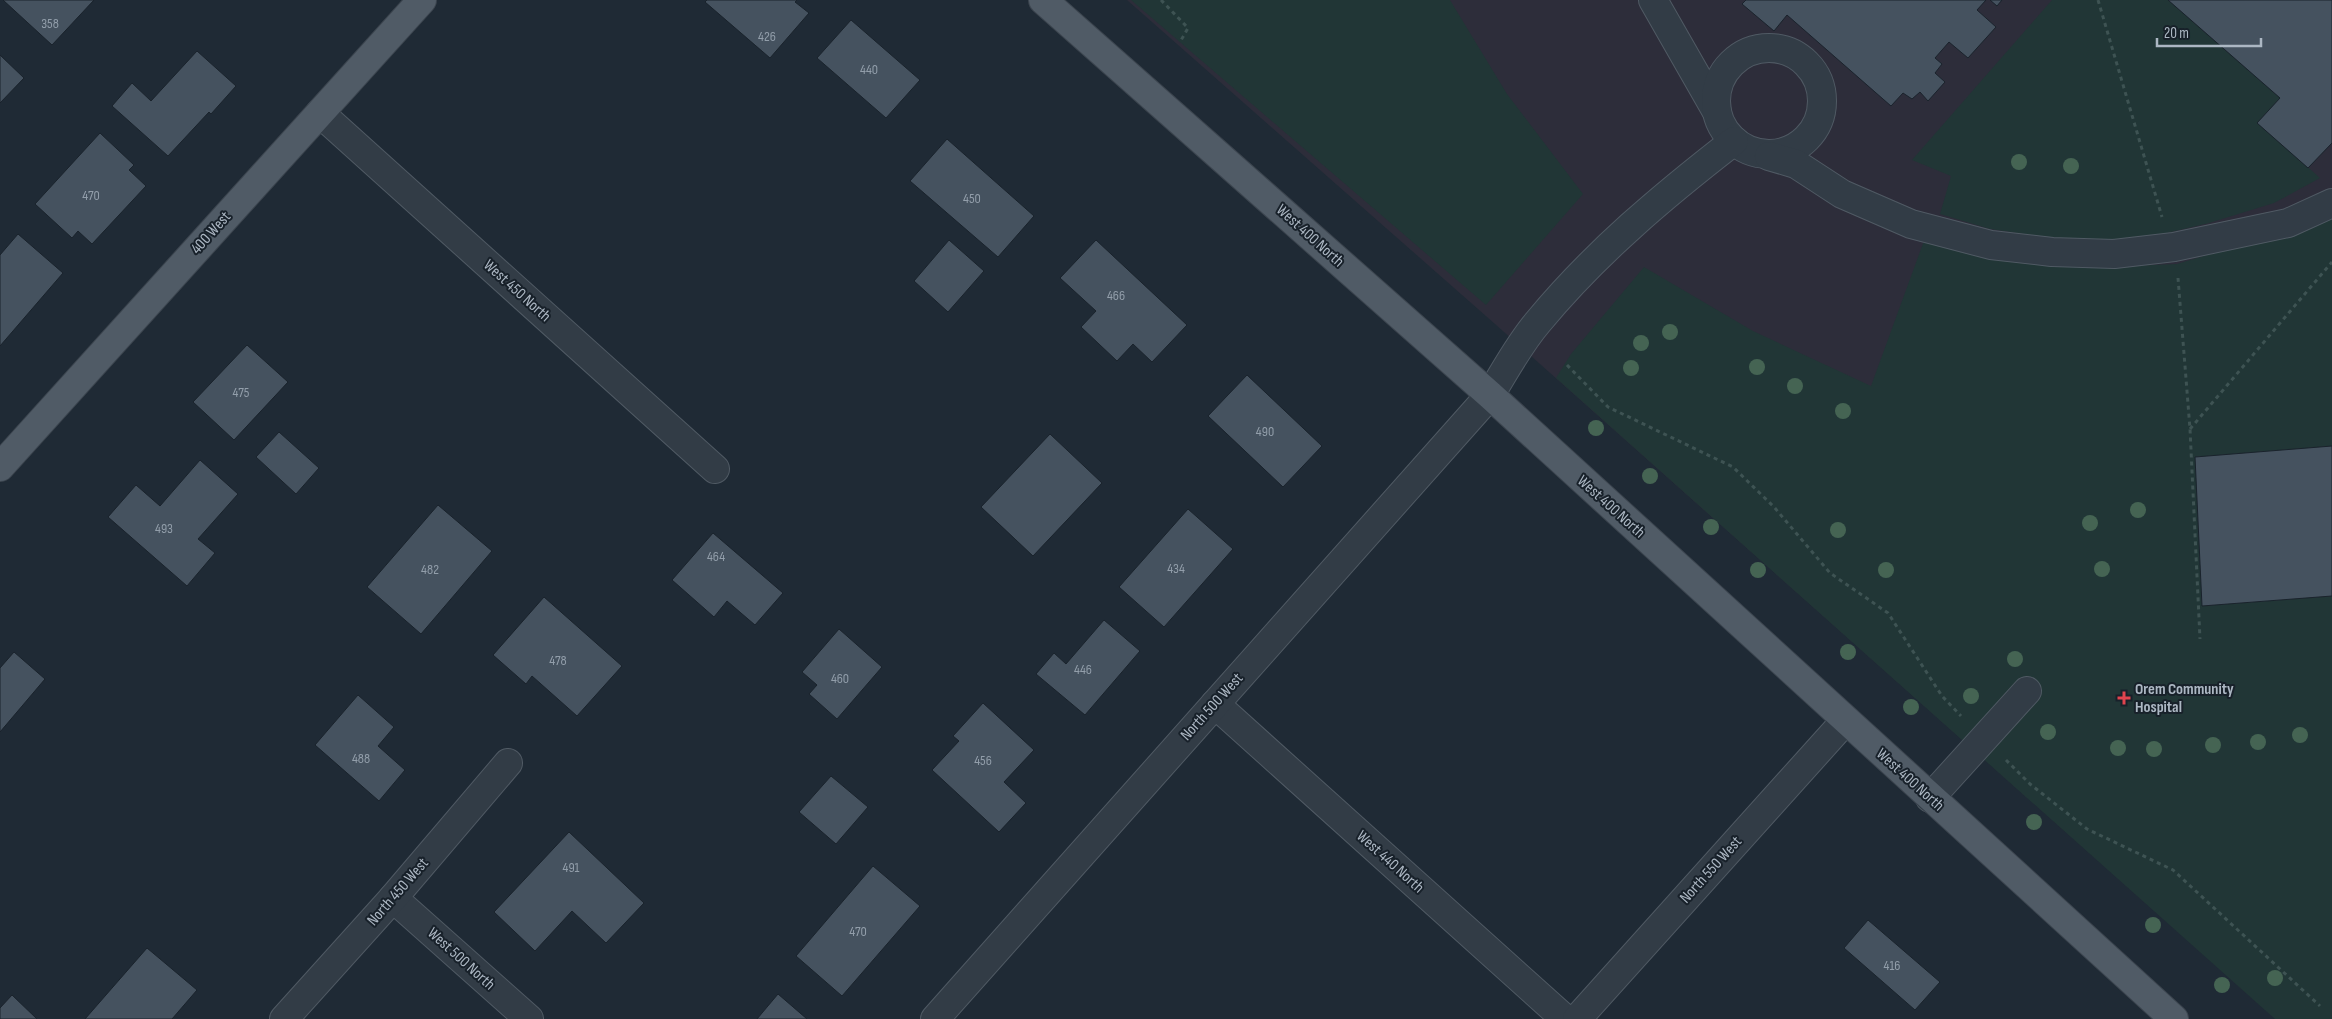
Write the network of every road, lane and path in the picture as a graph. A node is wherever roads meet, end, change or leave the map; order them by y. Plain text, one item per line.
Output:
1 (422, 0) edge
2 (1043, 0) edge
3 (1161, 0) edge
4 (1652, 0) edge
5 (2098, 0) edge
6 (1180, 42) dead end
7 (1717, 112) junction
8 (320, 113) junction
9 (1734, 141) junction
10 (1769, 156) junction
11 (2332, 203) edge
12 (2174, 248) junction
13 (2332, 262) edge
14 (1567, 365) dead end
15 (1490, 395) junction
16 (2190, 429) junction
17 (0, 467) edge
18 (715, 470) dead end
19 (2200, 639) dead end
20 (2027, 691) dead end
21 (1215, 704) junction
22 (1845, 721) junction
23 (1966, 721) dead end
24 (2000, 755) dead end
25 (508, 763) dead end
26 (1930, 798) junction
27 (393, 898) junction
28 (2320, 1006) dead end
29 (284, 1019) edge
30 (528, 1019) edge
31 (935, 1019) edge
32 (1565, 1019) edge
33 (1577, 1019) edge
34 (2174, 1019) edge

1 - 8 main road, 400 West
2 - 15 main road, West 400 North
3 - 6 path
4 - 7 street
5 - 12 path
7 - 9 street
7 - 10 street
8 - 17 main road, 400 West
8 - 18 street, West 450 North
9 - 10 street
9 - 15 street, North 500 West
10 - 12 street
11 - 12 street
12 - 16 path
13 - 16 path
14 - 23 path
15 - 21 street, North 500 West
15 - 22 main road, West 400 North
16 - 19 path
20 - 26 street
21 - 31 street, North 500 West
21 - 32 street, West 440 North
22 - 26 main road, West 400 North
22 - 33 street, North 550 West
24 - 28 path
25 - 27 street, North 450 West
26 - 34 main road, West 400 North
27 - 29 street, North 450 West
27 - 30 street, West 500 North

